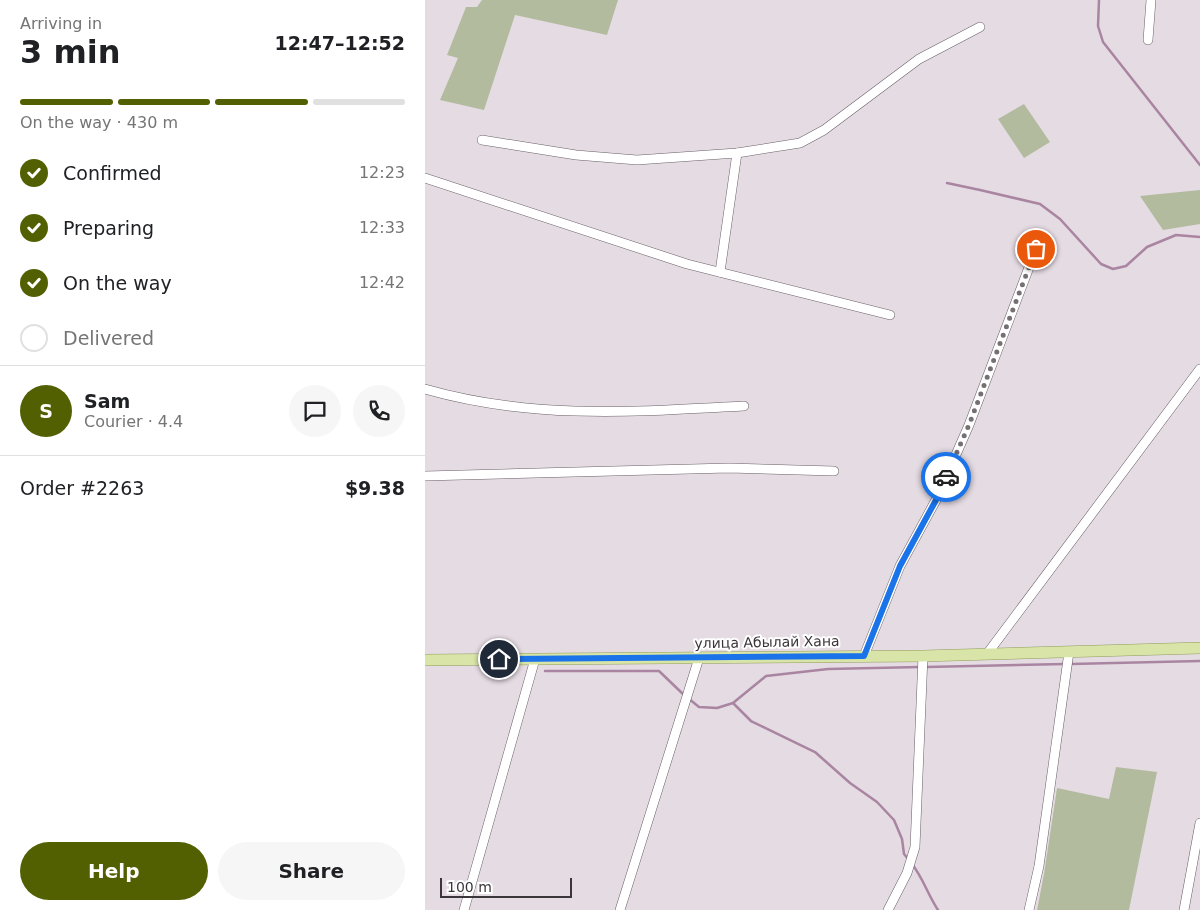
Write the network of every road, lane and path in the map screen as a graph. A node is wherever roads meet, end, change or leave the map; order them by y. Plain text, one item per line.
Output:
1 (1151, 0) edge
2 (980, 27) dead end
3 (1148, 40) dead end
4 (482, 140) dead end
5 (737, 152) junction
6 (425, 178) edge
7 (1036, 249) dead end
8 (720, 272) junction
9 (890, 315) dead end
10 (1200, 369) edge
11 (425, 389) edge
12 (745, 406) dead end
13 (834, 471) dead end
14 (425, 476) edge
15 (1200, 648) edge
16 (1069, 652) junction
17 (987, 654) junction
18 (864, 656) junction
19 (923, 656) junction
20 (699, 658) junction
21 (535, 659) junction
22 (425, 660) edge
23 (1200, 823) edge
24 (464, 910) edge
25 (619, 910) edge
26 (888, 910) edge
27 (1029, 910) edge
28 (1185, 910) edge

1 - 3 street
2 - 5 street
4 - 5 street
5 - 8 street
6 - 8 street
7 - 18 street
8 - 9 street
10 - 17 street
11 - 12 street
13 - 14 street
15 - 16 main road, улица Абылай Хана
16 - 17 main road, улица Абылай Хана
16 - 27 street
17 - 19 main road, улица Абылай Хана
18 - 19 main road, улица Абылай Хана
18 - 20 main road, улица Абылай Хана
19 - 26 street
20 - 21 main road, улица Абылай Хана
20 - 25 street
21 - 22 main road, улица Абылай Хана
21 - 24 street
23 - 28 street

